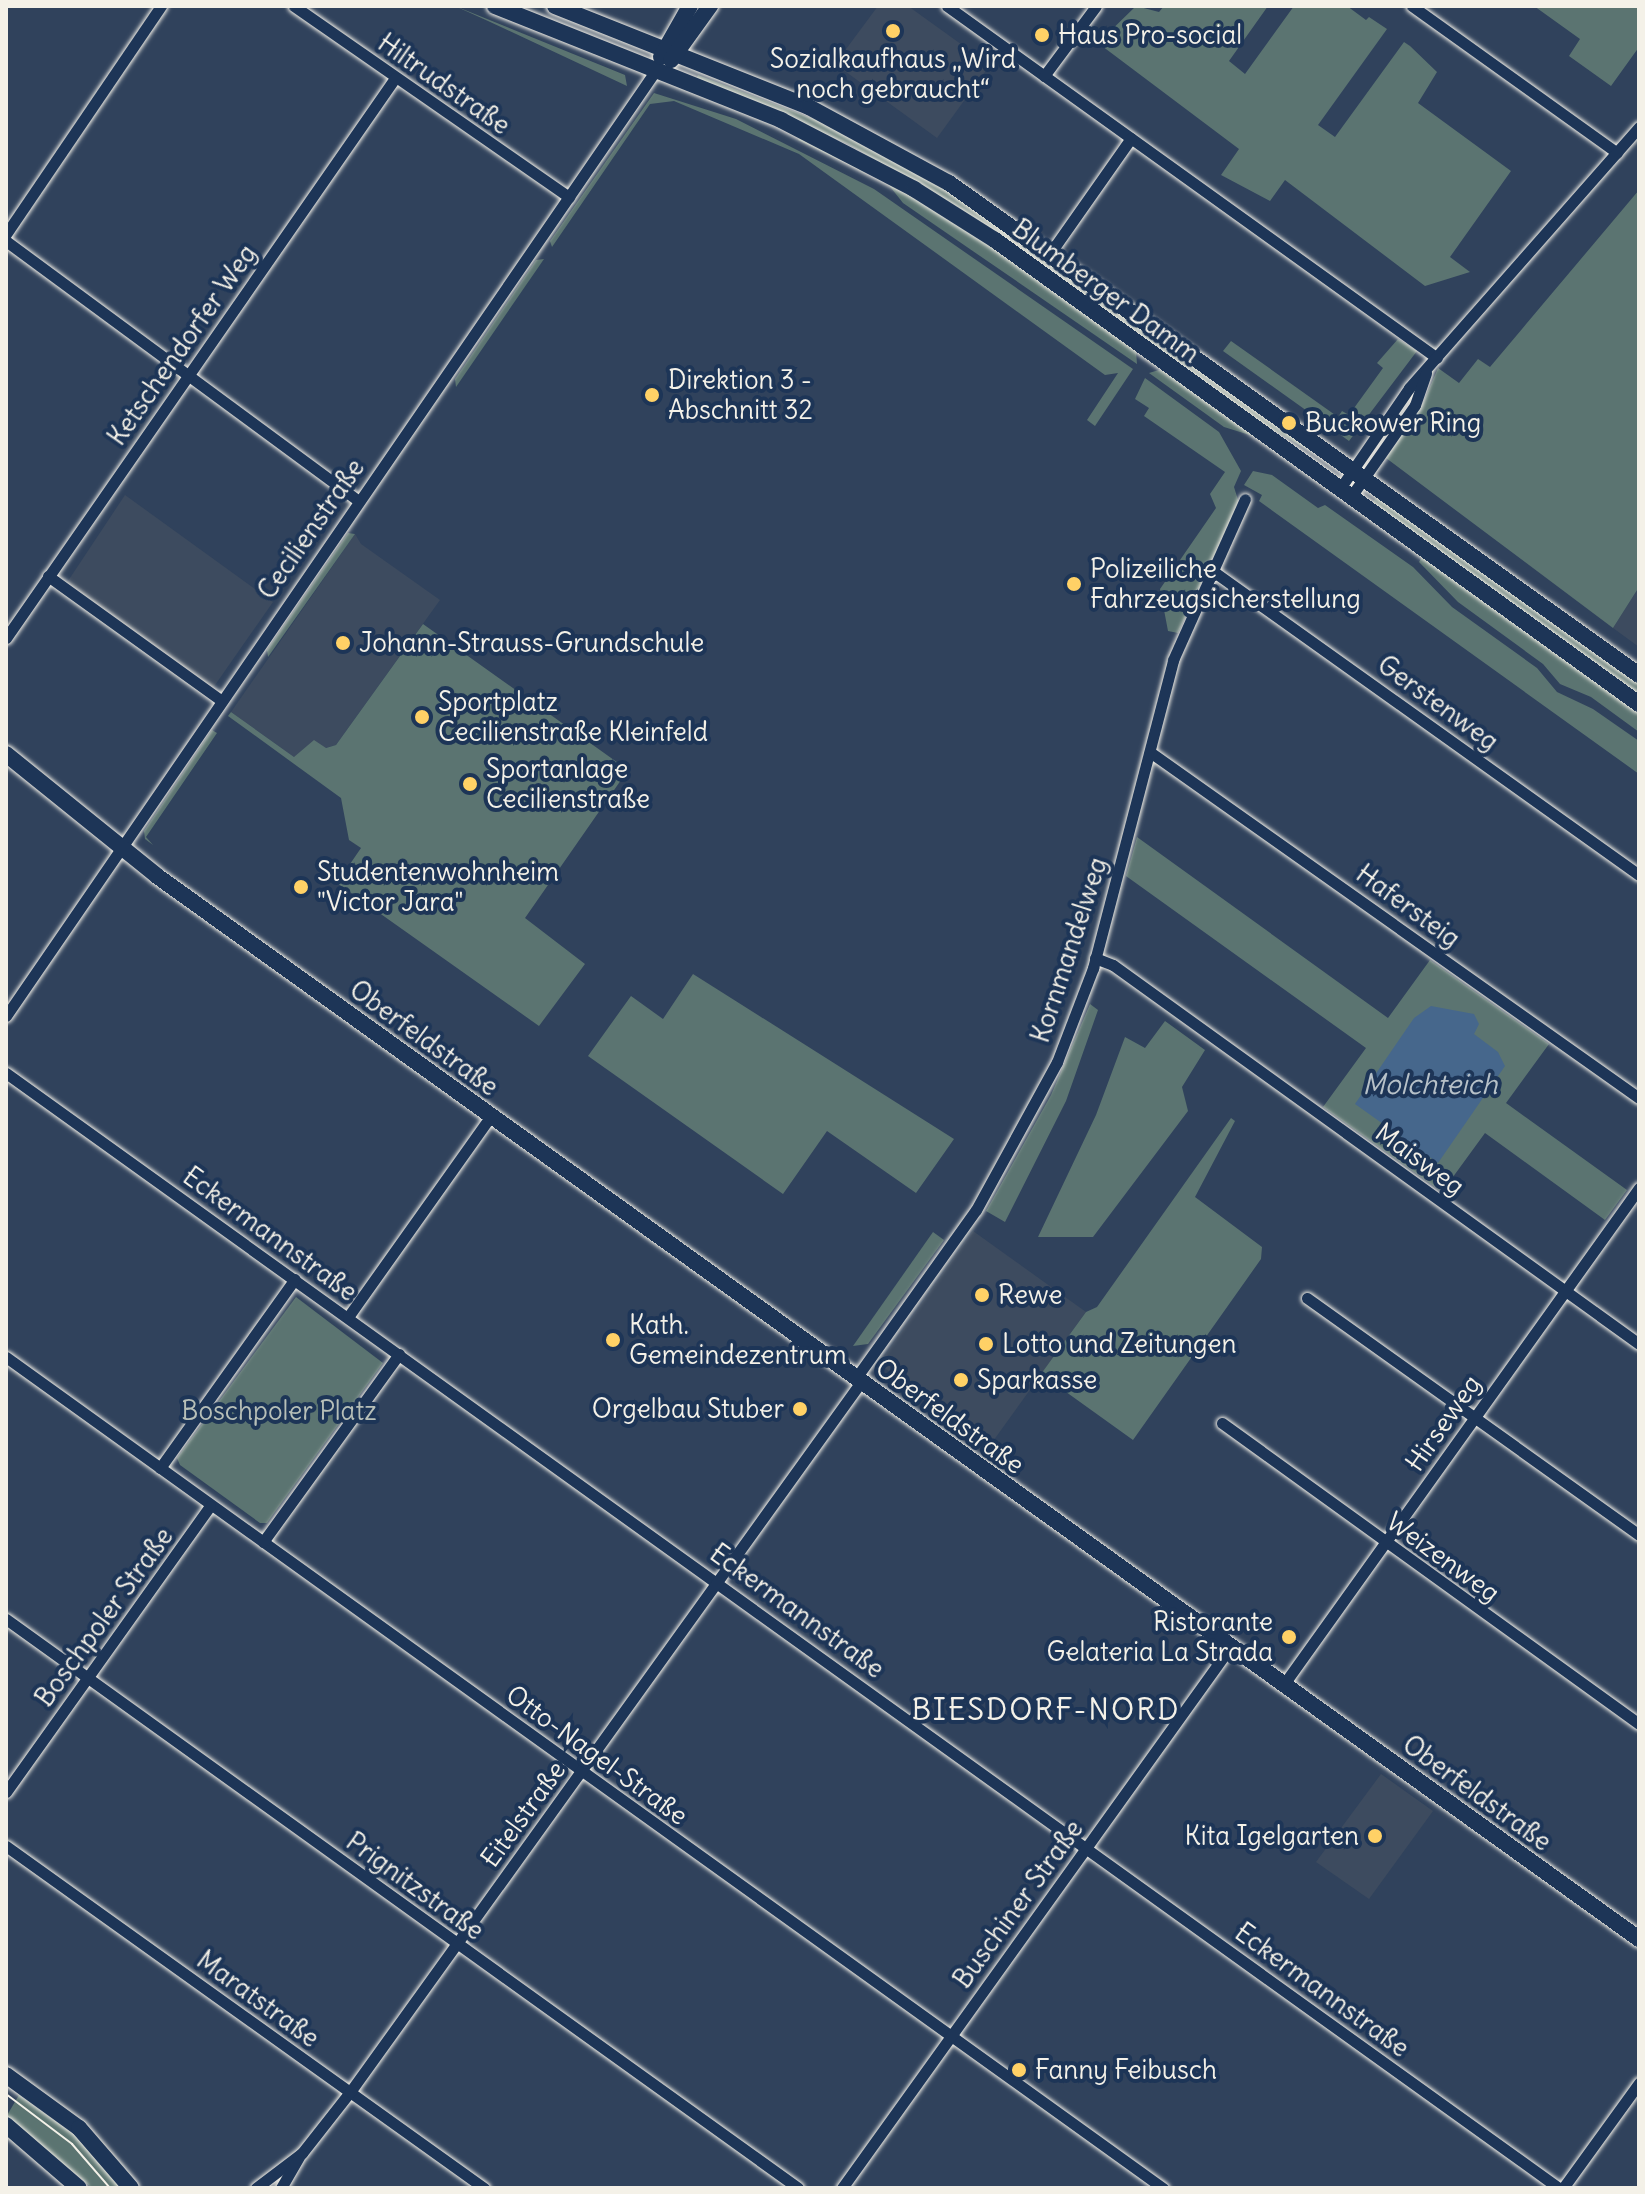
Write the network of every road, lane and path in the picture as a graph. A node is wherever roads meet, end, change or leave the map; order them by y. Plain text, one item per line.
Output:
1 (161, 6) edge
2 (294, 6) edge
3 (495, 6) edge
4 (555, 6) edge
5 (690, 6) edge
6 (710, 6) edge
7 (947, 6) edge
8 (1096, 6) edge
9 (1412, 6) edge
10 (672, 51) junction
11 (656, 70) junction
12 (1044, 76) junction
13 (395, 78) junction
14 (1639, 127) edge
15 (1131, 138) junction
16 (1617, 153) junction
17 (569, 197) junction
18 (6, 234) edge
19 (6, 241) edge
20 (1051, 252) junction
21 (1437, 358) junction
22 (188, 376) junction
23 (1358, 474) junction
24 (1344, 494) junction
25 (1245, 499) dead end
26 (359, 501) junction
27 (1210, 569) junction
28 (48, 576) junction
29 (6, 638) edge
30 (1639, 675) edge
31 (222, 701) junction
32 (1639, 704) edge
33 (1150, 752) junction
34 (6, 754) edge
35 (120, 849) junction
36 (1639, 875) edge
37 (1095, 958) junction
38 (6, 1016) edge
39 (6, 1073) edge
40 (1639, 1098) edge
41 (491, 1116) junction
42 (1639, 1188) edge
43 (295, 1279) junction
44 (1565, 1290) junction
45 (1307, 1298) dead end
46 (348, 1317) junction
47 (1639, 1344) edge
48 (399, 1354) junction
49 (6, 1357) edge
50 (859, 1380) junction
51 (1473, 1417) junction
52 (1222, 1423) dead end
53 (160, 1468) junction
54 (210, 1506) junction
55 (1639, 1535) edge
56 (263, 1542) junction
57 (1385, 1543) junction
58 (718, 1581) junction
59 (6, 1619) edge
60 (1231, 1646) junction
61 (88, 1678) junction
62 (1284, 1684) junction
63 (1639, 1724) edge
64 (581, 1770) junction
65 (6, 1792) edge
66 (6, 1846) edge
67 (1086, 1848) junction
68 (1639, 1939) edge
69 (458, 1944) junction
70 (951, 2036) junction
71 (6, 2075) edge
72 (1639, 2083) edge
73 (350, 2092) junction
74 (6, 2125) edge
75 (301, 2153) junction
76 (79, 2188) edge
77 (131, 2188) edge
78 (256, 2188) edge
79 (281, 2188) edge
80 (484, 2188) edge
81 (798, 2188) edge
82 (842, 2188) edge
83 (1163, 2188) edge
84 (1561, 2188) edge

1 - 18 street
2 - 13 street, Hiltrudstraße
3 - 11 main road, Blumberger Damm
4 - 10 main road, Blumberger Damm
5 - 10 main road, Cecilienstraße
6 - 10 main road, Cecilienstraße
7 - 12 street
8 - 12 street
9 - 16 street
10 - 11 main road, Cecilienstraße
10 - 20 main road, Blumberger Damm
11 - 17 street, Cecilienstraße
11 - 24 main road, Blumberger Damm
12 - 15 street
13 - 17 street, Hiltrudstraße
13 - 22 street, Ketschendorfer Weg
14 - 16 street
15 - 20 street, Blumberger Damm
15 - 21 street
16 - 21 street
17 - 26 street, Cecilienstraße
19 - 22 street
20 - 23 main road, Blumberger Damm
21 - 23 street
22 - 26 street
22 - 28 street, Ketschendorfer Weg
23 - 24 street
23 - 30 main road, Blumberger Damm
24 - 32 main road, Blumberger Damm
25 - 27 street, Kornmandelweg
26 - 31 street, Cecilienstraße
27 - 33 street, Kornmandelweg
27 - 36 street, Gerstenweg
28 - 29 street, Ketschendorfer Weg
28 - 31 street
31 - 35 street, Cecilienstraße
33 - 37 street, Kornmandelweg
33 - 40 street, Hafersteig
34 - 35 main road, Oberfeldstraße
35 - 38 street, Cecilienstraße
35 - 41 main road, Oberfeldstraße
37 - 44 street, Maisweg
37 - 50 street, Kornmandelweg
39 - 43 street, Eckermannstraße
41 - 46 street
41 - 50 main road, Oberfeldstraße
42 - 44 street, Hirseweg
43 - 46 street, Eckermannstraße
43 - 53 street
44 - 47 street, Maisweg
44 - 51 street, Hirseweg
45 - 51 street
46 - 48 street, Eckermannstraße
48 - 56 street
48 - 58 street, Eckermannstraße
49 - 53 street, Otto-Nagel-Straße
50 - 58 street, Eitelstraße
50 - 60 main road, Oberfeldstraße
51 - 55 street
51 - 57 street, Hirseweg
52 - 57 street, Weizenweg
53 - 54 street, Otto-Nagel-Straße
54 - 56 street, Otto-Nagel-Straße
54 - 61 street, Boschpoler Straße
56 - 64 street, Otto-Nagel-Straße
57 - 62 street, Hirseweg
57 - 63 street, Weizenweg
58 - 64 street, Eitelstraße
58 - 67 street, Eckermannstraße
59 - 61 street, Prignitzstraße
60 - 62 main road, Oberfeldstraße
60 - 67 street, Buschiner Straße
61 - 65 street, Boschpoler Straße
61 - 69 street, Prignitzstraße
62 - 68 main road, Oberfeldstraße
64 - 69 street, Eitelstraße
64 - 70 street, Otto-Nagel-Straße
66 - 73 street, Maratstraße
67 - 70 street, Buschiner Straße
67 - 84 street, Eckermannstraße
69 - 73 street, Eitelstraße
69 - 81 street, Prignitzstraße
70 - 82 street, Buschiner Straße
70 - 83 street, Otto-Nagel-Straße
71 - 77 main road
72 - 84 street
73 - 75 street, Eitelstraße
73 - 80 street, Maratstraße
74 - 76 main road
75 - 78 street, Eitelstraße
75 - 79 street, Eitelstraße

